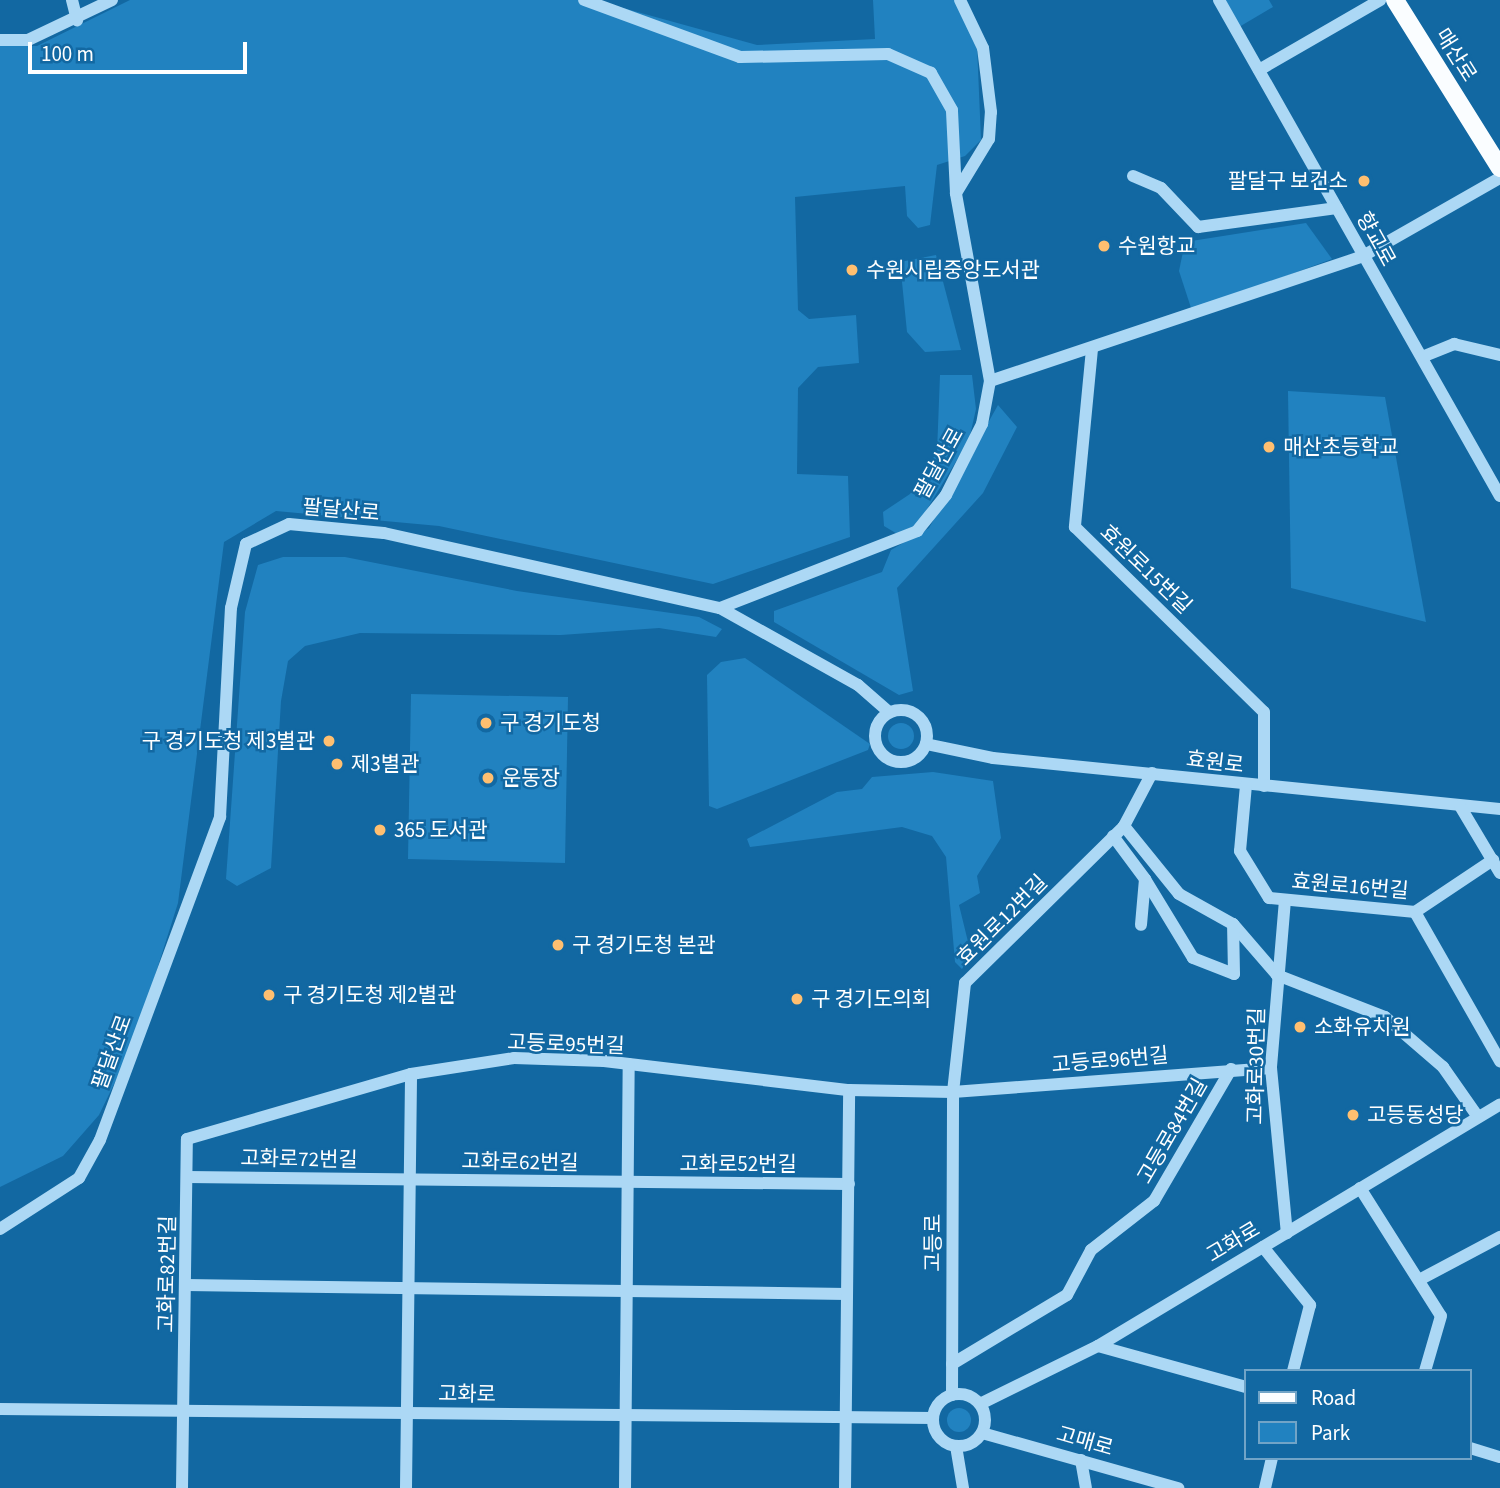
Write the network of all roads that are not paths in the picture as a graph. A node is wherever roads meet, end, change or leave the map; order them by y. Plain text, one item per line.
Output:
1 (72, 0) edge
2 (112, 0) edge
3 (584, 0) edge
4 (960, 0) edge
5 (1219, 0) edge
6 (1380, 0) edge
7 (1395, 0) edge
8 (77, 20) junction
9 (0, 40) edge
10 (1259, 70) junction
11 (1500, 169) edge
12 (1133, 176) dead end
13 (1500, 178) edge
14 (956, 193) junction
15 (1337, 208) junction
16 (1363, 256) junction
17 (1092, 349) junction
18 (1500, 355) edge
19 (1422, 357) junction
20 (990, 381) junction
21 (1500, 496) edge
22 (720, 608) junction
23 (890, 712) junction
24 (926, 744) junction
25 (1152, 774) junction
26 (1246, 785) junction
27 (1264, 786) junction
28 (1460, 806) junction
29 (1500, 809) edge
30 (1124, 826) junction
31 (1114, 836) junction
32 (1493, 860) junction
33 (1500, 873) edge
34 (1145, 879) junction
35 (1285, 900) junction
36 (1415, 912) junction
37 (1233, 924) junction
38 (1141, 925) dead end
39 (1277, 975) junction
40 (1500, 1061) edge
41 (629, 1064) junction
42 (1271, 1068) junction
43 (1231, 1069) junction
44 (411, 1074) junction
45 (849, 1090) junction
46 (953, 1092) junction
47 (1500, 1104) edge
48 (1478, 1118) junction
49 (187, 1139) joint
50 (187, 1177) junction
51 (411, 1180) junction
52 (627, 1183) junction
53 (849, 1184) junction
54 (1360, 1188) junction
55 (0, 1228) edge
56 (1287, 1233) junction
57 (1500, 1237) edge
58 (1263, 1247) junction
59 (1419, 1280) junction
60 (186, 1285) junction
61 (410, 1289) junction
62 (625, 1291) junction
63 (847, 1294) junction
64 (1098, 1346) junction
65 (952, 1364) junction
66 (1294, 1369) edge
67 (1426, 1369) edge
68 (1244, 1386) edge
69 (952, 1395) junction
70 (980, 1404) junction
71 (0, 1409) edge
72 (183, 1410) junction
73 (407, 1412) junction
74 (624, 1416) junction
75 (933, 1418) junction
76 (845, 1419) junction
77 (982, 1433) junction
78 (956, 1446) junction
79 (1472, 1449) edge
80 (1500, 1457) edge
81 (1081, 1460) junction
82 (1272, 1460) edge
83 (182, 1488) edge
84 (406, 1488) edge
85 (625, 1488) edge
86 (845, 1488) edge
87 (963, 1488) edge
88 (1086, 1488) edge
89 (1178, 1488) edge
90 (1265, 1488) edge

1 - 8 street
2 - 8 street
3 - 14 street, 팔달산로
4 - 14 street
5 - 10 street, 향교로
6 - 10 street
7 - 11 main road, 매산로
8 - 9 street
10 - 15 street, 향교로
12 - 15 street
13 - 16 street
14 - 20 street, 팔달산로
15 - 16 street, 향교로
16 - 17 street
16 - 19 street, 향교로
17 - 20 street
17 - 27 street, 효원로15번길
18 - 19 street
19 - 21 street, 향교로
20 - 22 street, 팔달산로
22 - 23 street
22 - 55 street, 팔달산로
23 - 24 street
23 - 24 street
24 - 25 street, 효원로
25 - 26 street, 효원로
25 - 30 street, 효원로12번길
26 - 27 street, 효원로
26 - 35 street, 효원로16번길
27 - 28 street, 효원로
28 - 29 street, 효원로
28 - 32 street
30 - 31 street, 효원로12번길
30 - 37 street
31 - 34 street
31 - 46 street, 효원로12번길
32 - 33 street
32 - 36 street, 효원로16번길
34 - 37 street
34 - 38 street
35 - 36 street, 효원로16번길
35 - 39 street, 고화로30번길
36 - 40 street
37 - 39 street
39 - 42 street, 고화로30번길
39 - 48 street
41 - 44 street, 고등로95번길
41 - 45 street, 고등로95번길
41 - 52 street
42 - 43 street, 고등로96번길
42 - 56 street, 고화로30번길
43 - 46 street, 고등로96번길
43 - 65 street, 고등로84번길
44 - 49 street, 고등로95번길
44 - 51 street
45 - 46 street, 고등로95번길
45 - 53 street
46 - 65 street, 고등로
47 - 48 street, 고화로
48 - 54 street, 고화로
49 - 50 street, 고화로82번길
50 - 51 street, 고화로72번길
50 - 60 street, 고화로82번길
51 - 52 street, 고화로62번길
51 - 61 street
52 - 53 street, 고화로52번길
52 - 62 street
53 - 63 street
54 - 56 street, 고화로
54 - 59 street
56 - 58 street, 고화로
57 - 59 street
58 - 64 street, 고화로
58 - 66 street
59 - 67 street
60 - 61 street
60 - 72 street, 고화로82번길
61 - 62 street
61 - 73 street
62 - 63 street
62 - 74 street
63 - 76 street
64 - 68 street
64 - 70 street, 고화로
65 - 69 street, 고등로
69 - 70 street
69 - 75 street
70 - 77 street
71 - 72 street, 고화로
72 - 73 street, 고화로
72 - 83 street, 고화로82번길
73 - 74 street, 고화로
73 - 84 street
74 - 76 street, 고화로
74 - 85 street
75 - 76 street, 고화로
75 - 78 street
76 - 86 street
77 - 78 street
77 - 81 street, 고매로
78 - 87 street
79 - 80 street
81 - 88 street
81 - 89 street, 고매로
82 - 90 street

